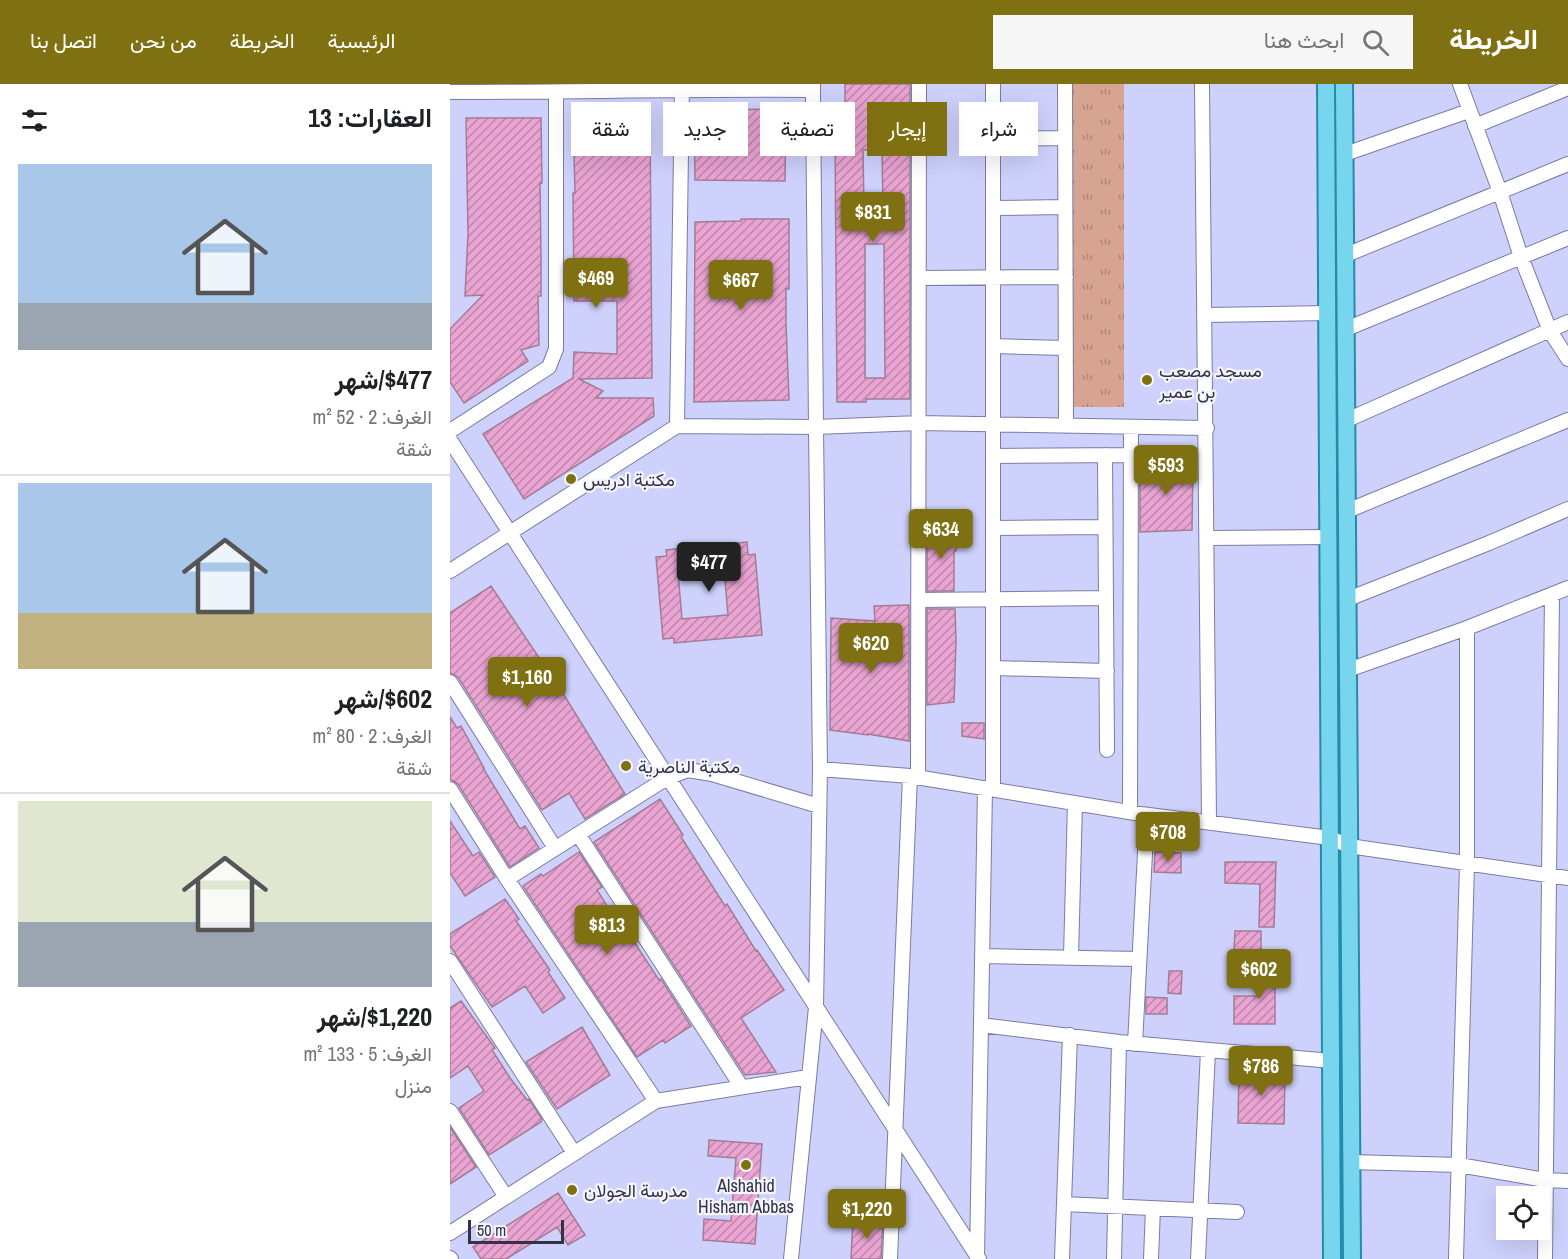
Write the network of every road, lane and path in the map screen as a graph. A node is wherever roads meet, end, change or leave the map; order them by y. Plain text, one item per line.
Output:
1 (919, 84) edge
2 (993, 84) edge
3 (1065, 84) edge
4 (1202, 84) edge
5 (1326, 84) edge
6 (1344, 84) edge
7 (1460, 84) edge
8 (682, 86) edge
9 (813, 87) edge
10 (1568, 88) edge
11 (450, 92) edge
12 (556, 92) junction
13 (993, 102) edge
14 (1469, 111) junction
15 (1475, 126) junction
16 (1038, 138) edge
17 (1065, 138) junction
18 (1345, 154) junction
19 (993, 156) edge
20 (1568, 164) edge
21 (1500, 192) junction
22 (1065, 207) junction
23 (993, 208) junction
24 (1568, 238) edge
25 (1346, 255) junction
26 (1521, 257) junction
27 (993, 277) junction
28 (1066, 277) junction
29 (919, 278) junction
30 (1328, 313) junction
31 (1205, 315) junction
32 (1568, 322) edge
33 (1346, 329) junction
34 (1550, 331) junction
35 (993, 346) junction
36 (1066, 348) junction
37 (1568, 359) edge
38 (1347, 420) junction
39 (1568, 420) edge
40 (919, 423) junction
41 (993, 425) junction
42 (677, 426) junction
43 (1066, 426) junction
44 (816, 427) junction
45 (1131, 427) junction
46 (1207, 428) junction
47 (450, 431) edge
48 (450, 440) edge
49 (1105, 455) junction
50 (1131, 455) junction
51 (993, 456) junction
52 (1568, 508) edge
53 (1347, 511) junction
54 (1105, 527) junction
55 (993, 528) junction
56 (509, 532) junction
57 (1329, 537) junction
58 (1208, 538) junction
59 (450, 571) edge
60 (1568, 588) edge
61 (1552, 594) junction
62 (1106, 598) junction
63 (1348, 599) junction
64 (918, 600) junction
65 (993, 600) junction
66 (1467, 628) junction
67 (993, 669) junction
68 (1348, 670) junction
69 (1107, 671) junction
70 (450, 682) edge
71 (1107, 750) dead end
72 (820, 769) junction
73 (914, 776) junction
74 (667, 778) junction
75 (989, 788) junction
76 (450, 789) edge
77 (1075, 803) junction
78 (819, 806) junction
79 (1130, 812) junction
80 (1146, 814) junction
81 (1209, 822) junction
82 (578, 834) junction
83 (1330, 838) junction
84 (1349, 846) junction
85 (555, 848) junction
86 (1467, 864) junction
87 (1549, 876) junction
88 (1568, 878) edge
89 (507, 879) junction
90 (982, 956) junction
91 (1071, 957) junction
92 (1139, 959) junction
93 (450, 961) edge
94 (816, 1007) junction
95 (981, 1025) junction
96 (1070, 1035) junction
97 (1119, 1042) junction
98 (1135, 1044) junction
99 (1208, 1051) junction
100 (1332, 1061) junction
101 (808, 1077) junction
102 (741, 1086) junction
103 (656, 1101) junction
104 (450, 1111) edge
105 (895, 1131) junction
106 (574, 1153) junction
107 (1351, 1162) junction
108 (1460, 1165) junction
109 (1545, 1180) junction
110 (1568, 1181) edge
111 (506, 1197) junction
112 (1064, 1204) junction
113 (1115, 1206) junction
114 (1153, 1208) junction
115 (1200, 1210) junction
116 (1237, 1212) dead end
117 (450, 1233) edge
118 (978, 1258) edge
119 (791, 1259) edge
120 (890, 1259) edge
121 (1062, 1259) edge
122 (1114, 1259) edge
123 (1151, 1259) edge
124 (1198, 1259) edge
125 (1332, 1259) edge
126 (1352, 1259) edge
127 (1456, 1259) edge
128 (1545, 1259) edge

1 - 29 street
2 - 13 street
3 - 17 street
4 - 31 street
5 - 30 main road
6 - 18 main road
7 - 14 street
8 - 9 street
8 - 12 street
8 - 42 street
9 - 44 street
10 - 15 street
11 - 12 street
12 - 47 street
14 - 15 street
14 - 18 street
15 - 21 street
16 - 17 street
17 - 22 street
18 - 25 main road
19 - 23 street
20 - 21 street
21 - 25 street
21 - 26 street
22 - 23 street
22 - 28 street
23 - 27 street
24 - 26 street
25 - 33 main road
26 - 33 street
26 - 34 street
27 - 28 street
27 - 29 street
27 - 35 street
28 - 36 street
29 - 40 street
30 - 31 street
30 - 57 main road
31 - 46 street
32 - 34 street
33 - 38 main road
34 - 37 street
34 - 38 street
35 - 36 street
35 - 41 street
36 - 43 street
38 - 53 main road
39 - 53 street
40 - 41 street
40 - 44 street
40 - 64 street
41 - 43 street
41 - 51 street
42 - 44 street
42 - 56 street
43 - 45 street
44 - 72 street
45 - 46 street
45 - 50 street
46 - 58 street
48 - 56 street
49 - 50 street
49 - 51 street
49 - 54 street
50 - 79 street
51 - 55 street
52 - 63 street
53 - 63 main road
54 - 55 street
54 - 62 street
55 - 65 street
56 - 59 street
56 - 74 street
57 - 58 street
57 - 83 main road
58 - 81 street
60 - 61 street
61 - 66 street
61 - 87 street
62 - 65 street
62 - 69 street
63 - 68 main road
64 - 65 street
64 - 73 street
65 - 67 street
66 - 68 street
66 - 86 street
67 - 69 street
67 - 75 street
68 - 84 main road
69 - 71 street
70 - 85 street
72 - 73 street
72 - 78 street
73 - 75 street
73 - 105 street
74 - 78 street
74 - 82 street
74 - 94 street
75 - 77 street
75 - 90 street
76 - 89 street
77 - 79 street
77 - 91 street
78 - 94 street
79 - 80 street
80 - 81 street
80 - 92 street
81 - 83 street
82 - 85 street
82 - 102 street
83 - 84 street
83 - 100 main road
84 - 86 street
84 - 107 main road
85 - 89 street
86 - 87 street
86 - 108 street
87 - 88 street
87 - 109 street
89 - 103 street
90 - 91 street
90 - 95 street
91 - 92 street
92 - 98 street
93 - 106 street
94 - 101 street
94 - 105 street
95 - 96 street
95 - 118 street
96 - 97 street
96 - 112 street
97 - 98 street
97 - 113 street
98 - 99 street
99 - 100 street
99 - 115 street
100 - 125 main road
101 - 102 street
101 - 119 street
102 - 103 street
103 - 106 street
104 - 111 street
105 - 118 street
105 - 120 street
106 - 111 street
107 - 108 street
107 - 126 main road
108 - 109 street
108 - 127 street
109 - 110 street
109 - 128 street
111 - 117 street
112 - 113 street
112 - 121 street
113 - 114 street
113 - 122 street
114 - 115 street
114 - 123 street
115 - 116 street
115 - 124 street

